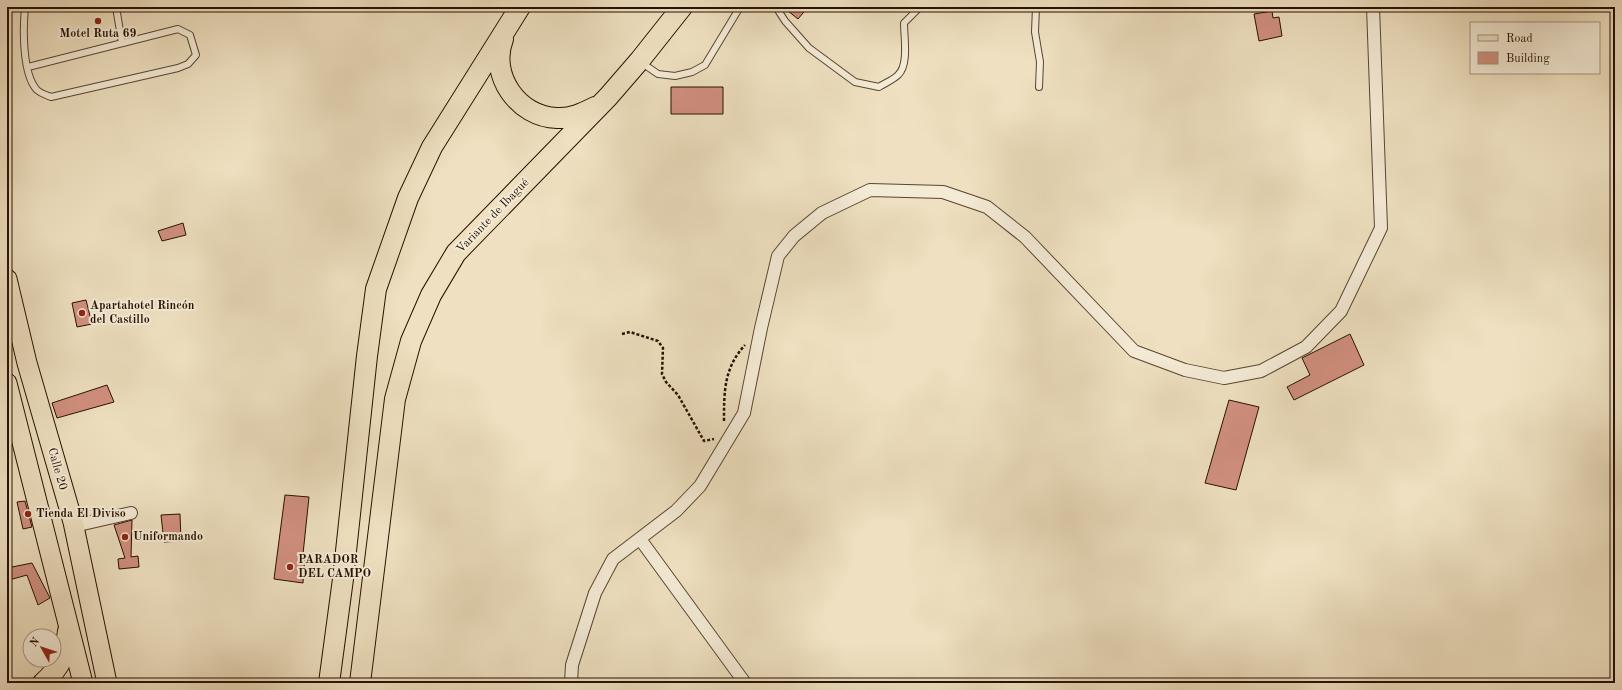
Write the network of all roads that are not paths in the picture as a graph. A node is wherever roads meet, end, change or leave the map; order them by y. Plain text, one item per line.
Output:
1 (24, 7) edge
2 (116, 7) edge
3 (520, 7) edge
4 (682, 7) edge
5 (740, 7) edge
6 (776, 7) edge
7 (920, 7) edge
8 (1036, 7) edge
9 (1373, 7) edge
10 (508, 27) junction
11 (122, 43) junction
12 (640, 60) junction
13 (28, 67) junction
14 (1039, 87) dead end
15 (608, 97) junction
16 (7, 279) edge
17 (7, 384) edge
18 (131, 514) dead end
19 (74, 526) junction
20 (640, 539) junction
21 (68, 631) junction
22 (43, 683) edge
23 (82, 683) edge
24 (107, 683) edge
25 (329, 683) edge
26 (360, 683) edge
27 (571, 683) edge
28 (745, 683) edge

1 - 13 lane
2 - 11 lane
3 - 10 highway
4 - 12 highway, Variante de Ibagué
5 - 12 lane
6 - 7 lane
8 - 14 lane
9 - 20 street
10 - 15 highway
10 - 25 highway
11 - 13 lane
11 - 13 lane
12 - 15 highway, Variante de Ibagué
15 - 26 highway, Variante de Ibagué
16 - 19 main road, Calle 20
17 - 21 main road
18 - 19 street
19 - 24 main road, Calle 20
20 - 27 street
20 - 28 street
21 - 22 highway
21 - 23 main road

